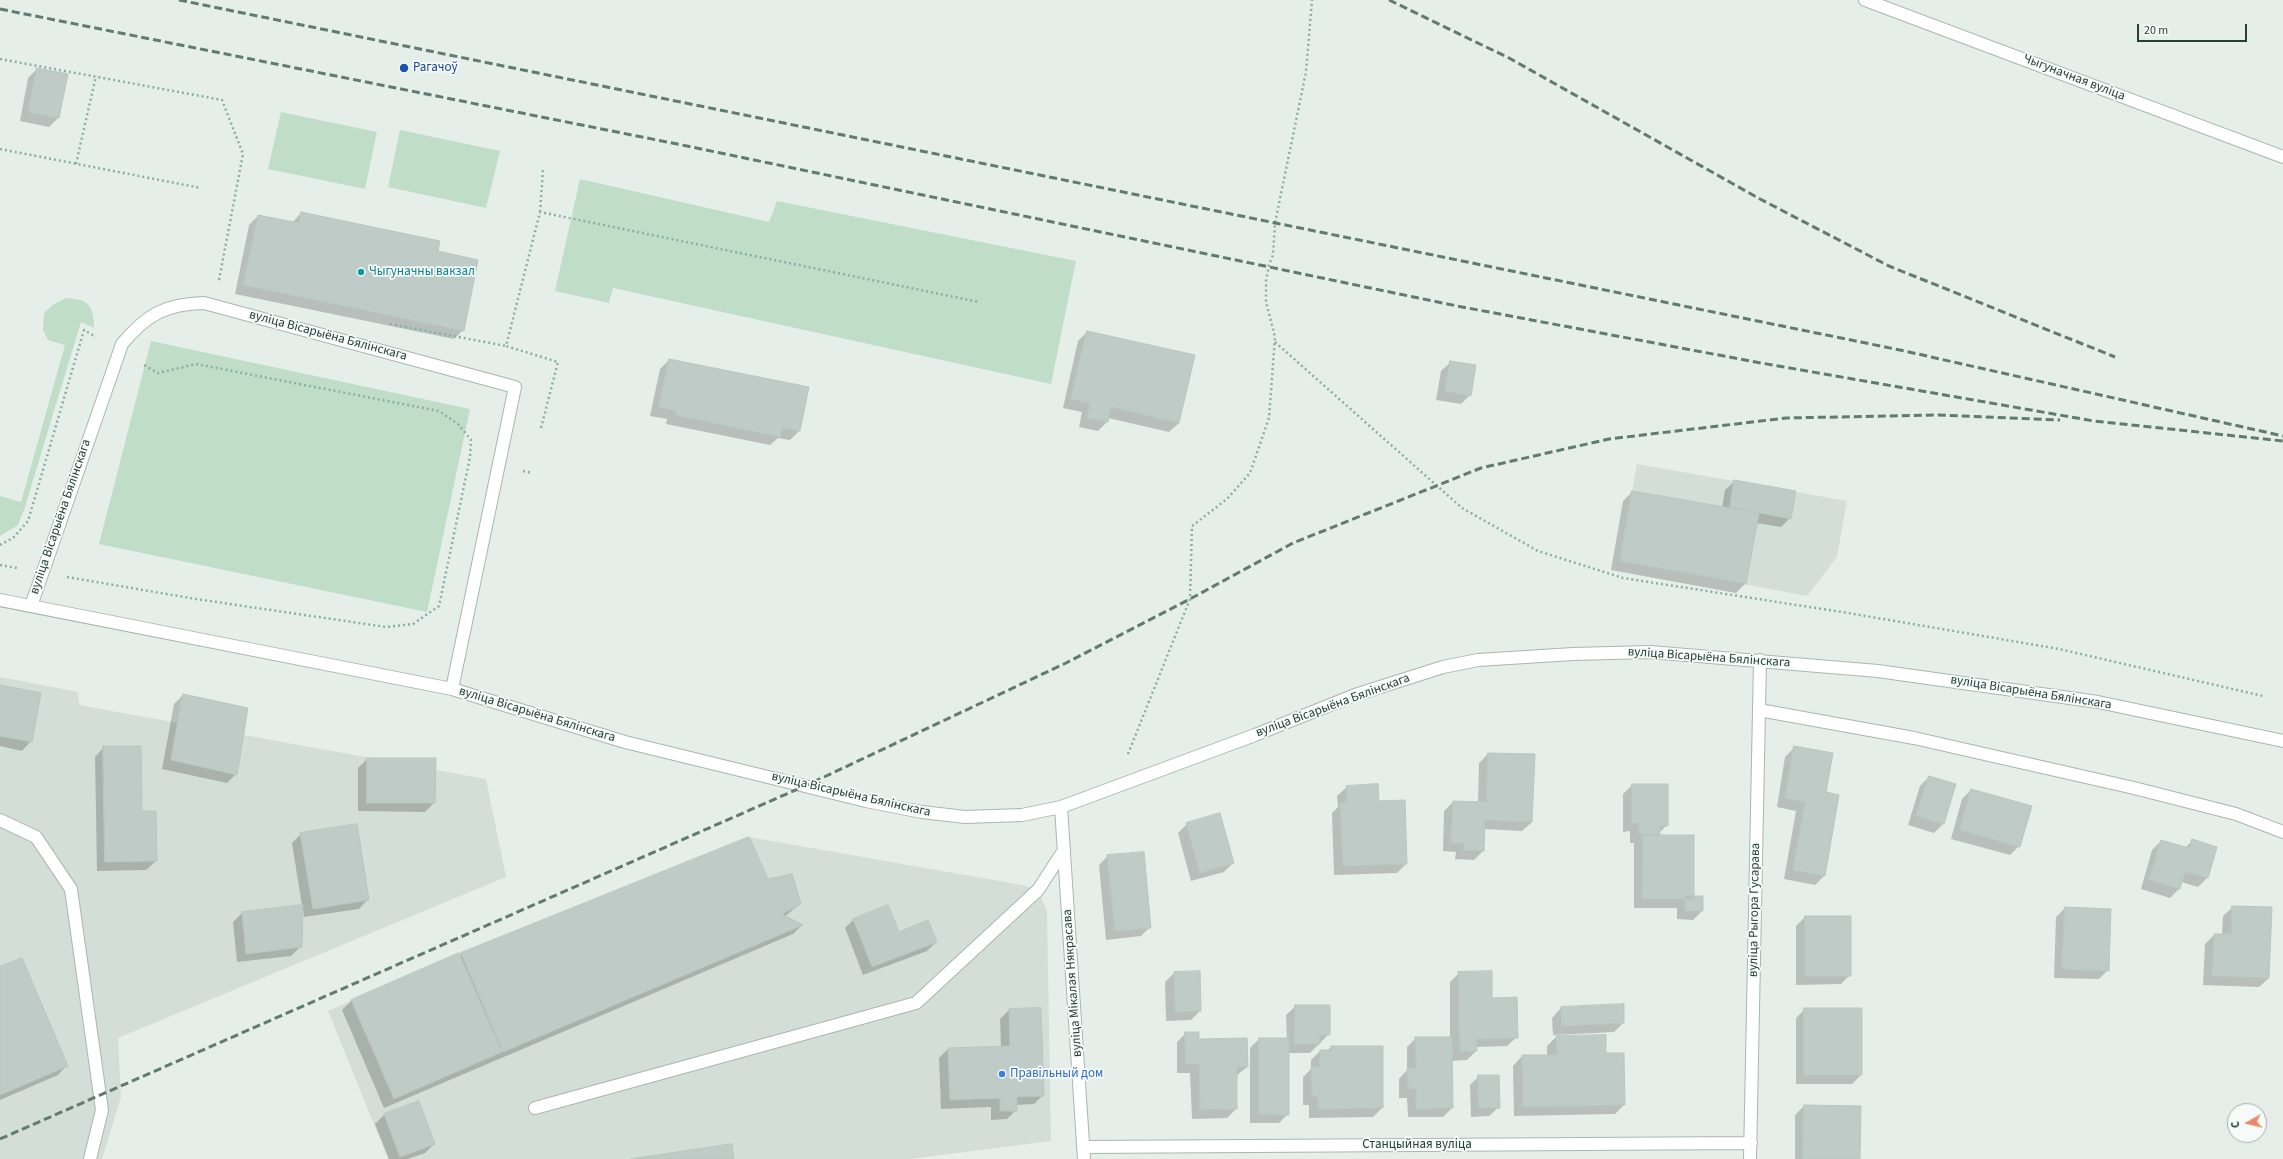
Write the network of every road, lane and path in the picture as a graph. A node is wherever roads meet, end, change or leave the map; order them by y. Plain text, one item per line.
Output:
1 (1312, 0) edge
2 (1865, 0) edge
3 (0, 59) edge
4 (96, 76) junction
5 (0, 149) edge
6 (2283, 157) edge
7 (76, 164) junction
8 (543, 170) dead end
9 (201, 188) dead end
10 (540, 212) junction
11 (218, 286) dead end
12 (979, 302) dead end
13 (389, 324) dead end
14 (510, 326) dead end
15 (1275, 342) junction
16 (506, 346) dead end
17 (119, 351) junction
18 (0, 545) edge
19 (0, 565) edge
20 (42, 572) junction
21 (0, 600) edge
22 (31, 606) junction
23 (1760, 660) junction
24 (452, 688) junction
25 (2263, 696) dead end
26 (1759, 710) junction
27 (2283, 741) edge
28 (1114, 788) junction
29 (1061, 807) junction
30 (0, 820) edge
31 (2283, 832) edge
32 (1064, 850) junction
33 (535, 1108) dead end
34 (1751, 1143) junction
35 (1084, 1153) edge
36 (90, 1159) edge
37 (1750, 1159) edge

1 - 15 path
2 - 6 street, Чыгуначная вуліца
3 - 4 path
4 - 7 path
4 - 11 path
5 - 7 path
7 - 9 path
8 - 10 path
10 - 12 path
10 - 14 path
13 - 16 path
15 - 25 path
15 - 28 path
17 - 18 path
17 - 20 street, вуліца Вісарыёна Бялінскага
17 - 20 path
17 - 24 street, вуліца Вісарыёна Бялінскага
19 - 20 path
20 - 22 street, вуліца Вісарыёна Бялінскага
21 - 22 street, вуліца Вісарыёна Бялінскага
22 - 24 street, вуліца Вісарыёна Бялінскага
23 - 26 street, вуліца Рыгора Гусарава
23 - 27 street, вуліца Вісарыёна Бялінскага
23 - 28 street, вуліца Вісарыёна Бялінскага
24 - 29 street, вуліца Вісарыёна Бялінскага
26 - 31 street
26 - 34 street, вуліца Рыгора Гусарава
28 - 29 street, вуліца Вісарыёна Бялінскага
29 - 32 street, вуліца Мікалая Някрасава
30 - 36 street
32 - 33 street
32 - 35 street, вуліца Мікалая Някрасава
34 - 35 street, Станцыйная вуліца
34 - 37 street, вуліца Рыгора Гусарава

